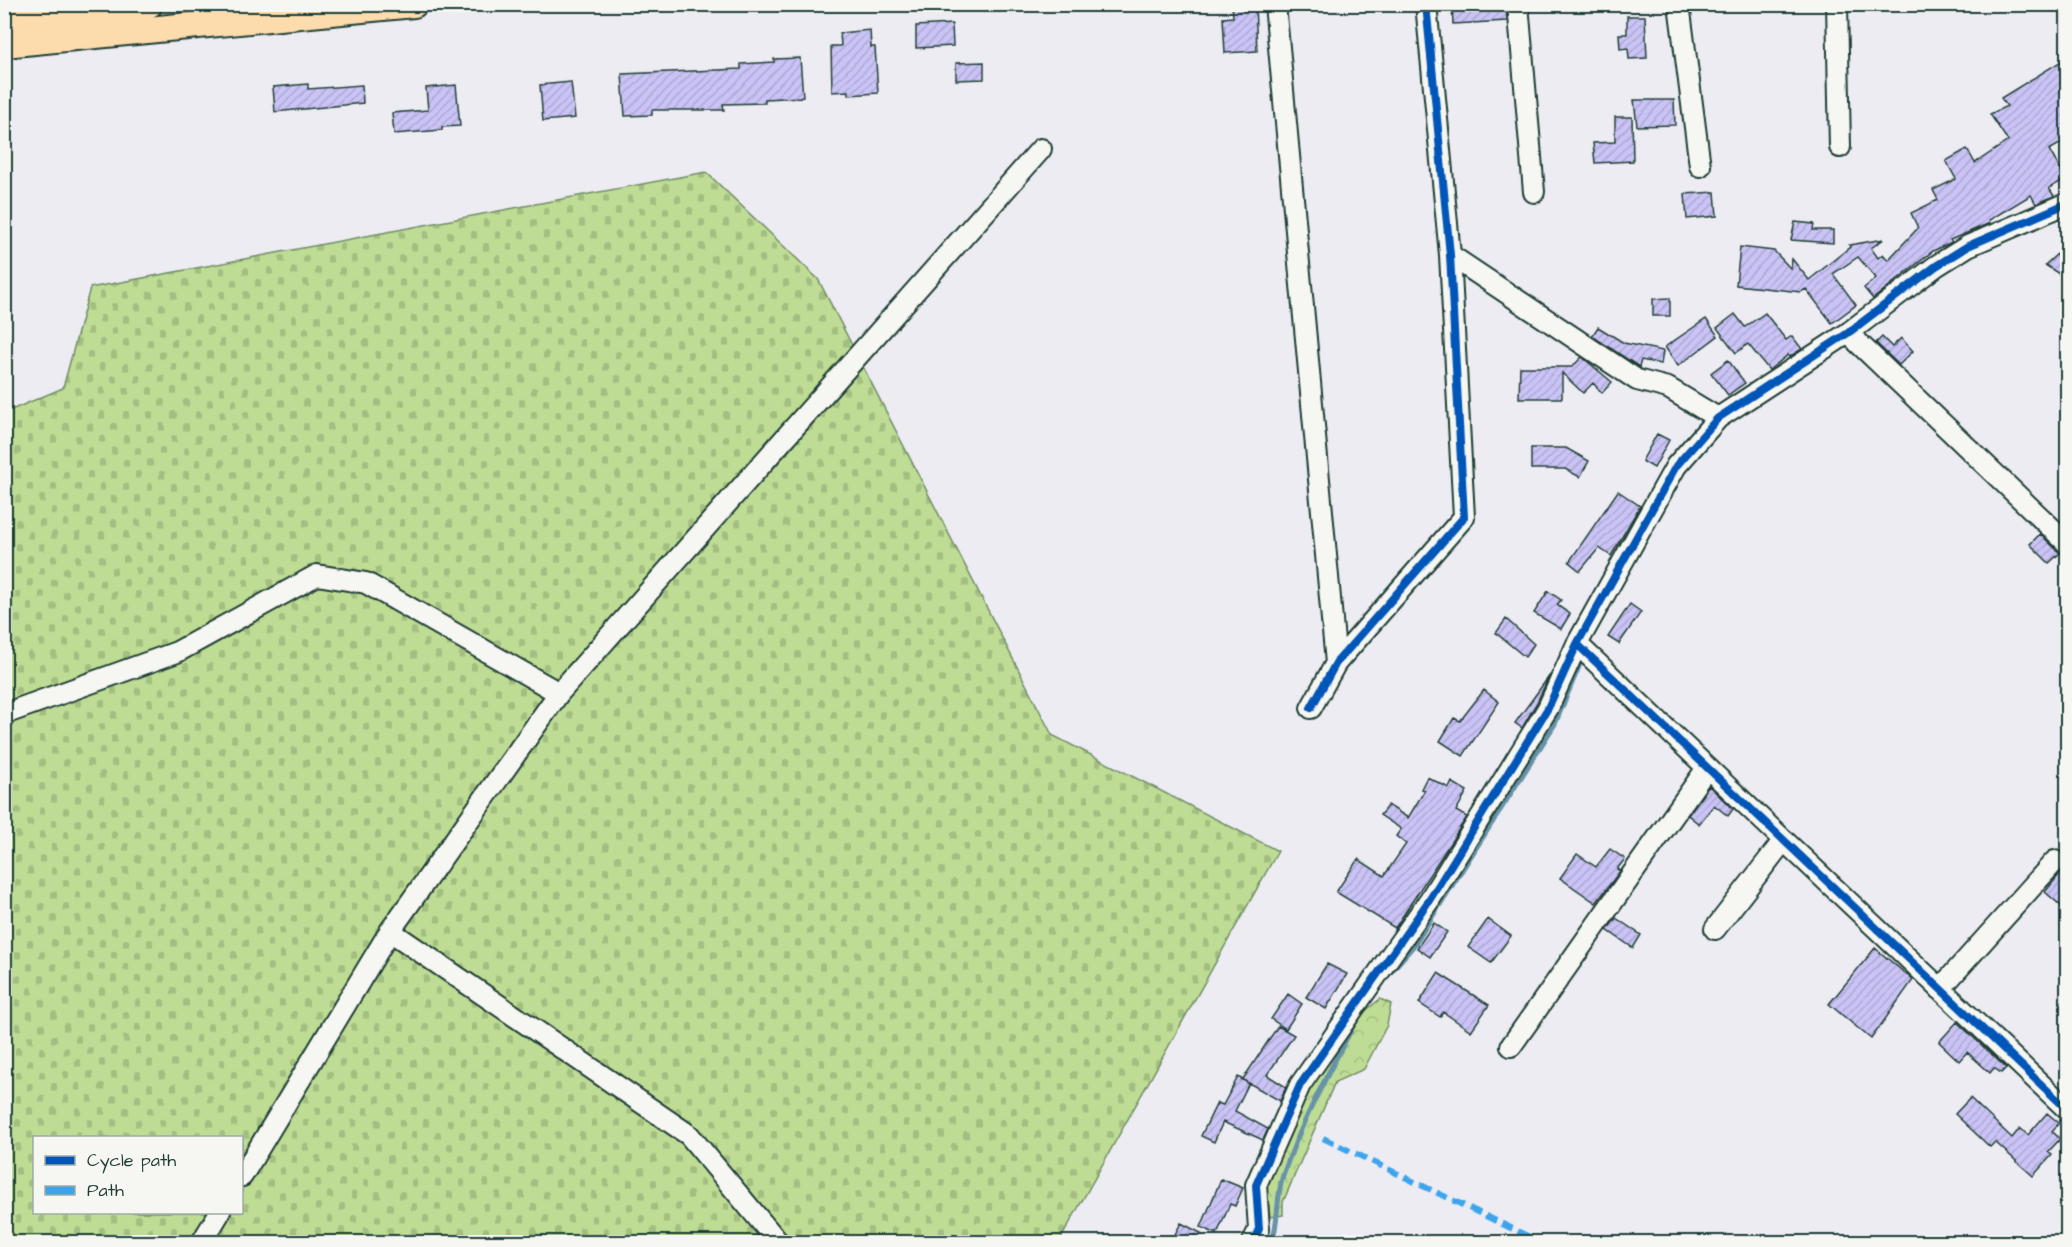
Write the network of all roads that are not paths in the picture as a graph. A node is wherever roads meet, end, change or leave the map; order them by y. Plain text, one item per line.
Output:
1 (149, 4) edge
2 (414, 4) edge
3 (1275, 4) edge
4 (1426, 4) edge
5 (1518, 4) edge
6 (1679, 4) edge
7 (1836, 4) edge
8 (4, 20) edge
9 (4, 44) edge
10 (1840, 147) dead end
11 (1041, 149) dead end
12 (1700, 166) dead end
13 (1534, 192) dead end
14 (2067, 203) edge
15 (1450, 255) junction
16 (1848, 333) junction
17 (1718, 418) junction
18 (2067, 544) edge
19 (1577, 644) junction
20 (1336, 663) junction
21 (559, 693) junction
22 (1311, 708) dead end
23 (4, 714) edge
24 (1707, 768) junction
25 (1784, 840) junction
26 (2055, 861) dead end
27 (1715, 929) dead end
28 (390, 931) junction
29 (1941, 989) junction
30 (1511, 1046) dead end
31 (2067, 1107) edge
32 (243, 1174) edge
33 (219, 1214) edge
34 (202, 1242) edge
35 (777, 1242) edge
36 (1253, 1242) edge

1 - 8 main road
2 - 9 main road
3 - 20 street
4 - 15 street
5 - 13 street
6 - 12 street
7 - 10 street
11 - 21 street
14 - 16 street
15 - 17 street
15 - 20 street
16 - 17 street
16 - 18 street
17 - 19 street
19 - 24 street
19 - 36 street
20 - 22 street
21 - 23 street
21 - 28 street
24 - 25 street
24 - 30 street
25 - 27 street
25 - 29 street
26 - 29 street
28 - 32 street
28 - 35 street
29 - 31 street
33 - 34 street

